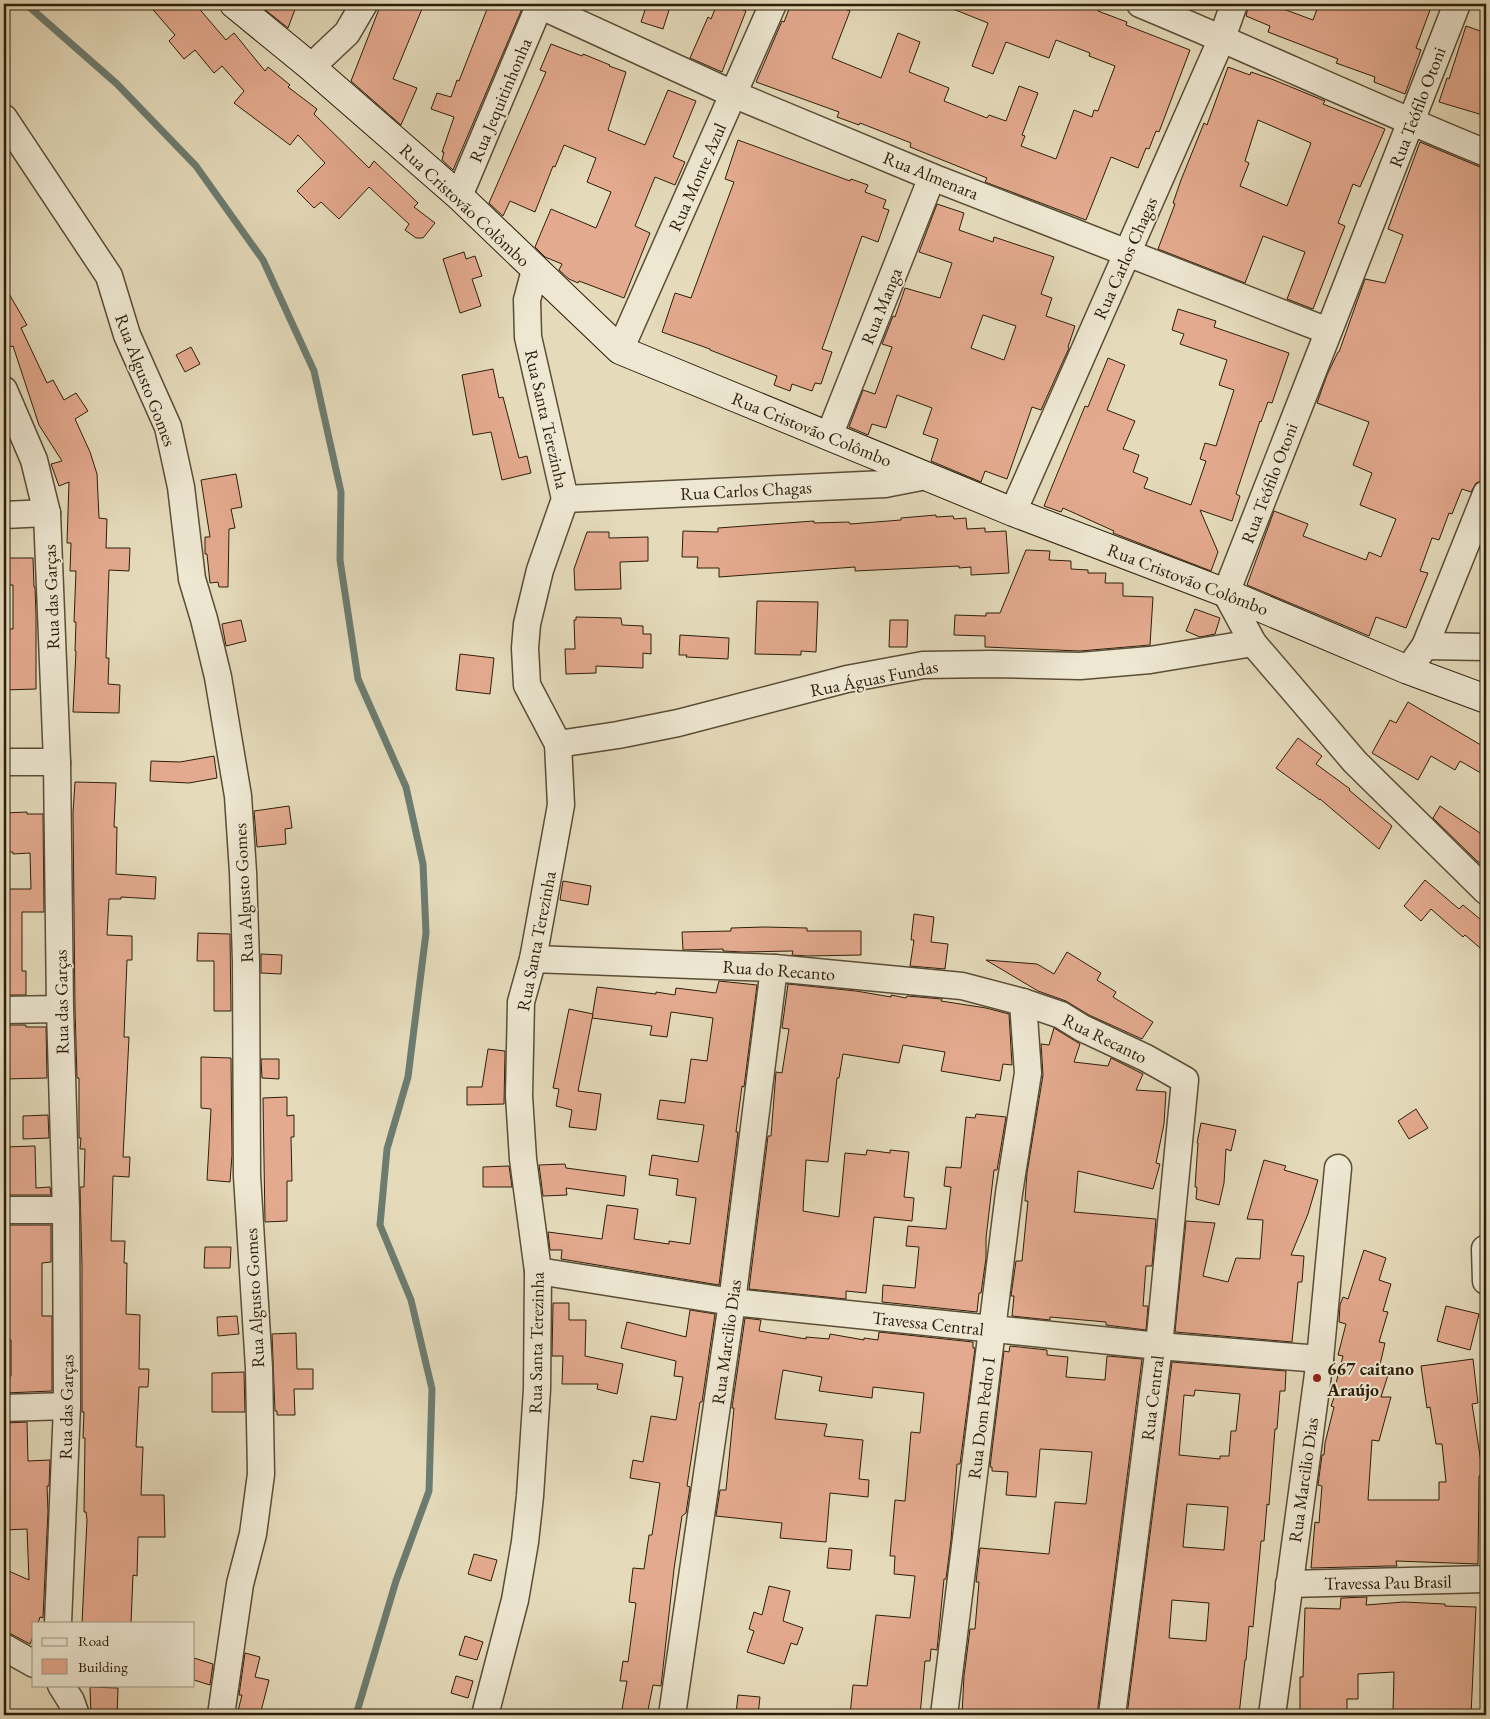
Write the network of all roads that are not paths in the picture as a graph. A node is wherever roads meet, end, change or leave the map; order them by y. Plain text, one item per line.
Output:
1 (234, 4) edge
2 (364, 4) edge
3 (540, 4) edge
4 (773, 4) edge
5 (1140, 4) edge
6 (1234, 4) edge
7 (1458, 4) edge
8 (1222, 38) junction
9 (311, 67) junction
10 (733, 94) junction
11 (4, 118) edge
12 (1412, 123) junction
13 (1486, 154) edge
14 (932, 176) junction
15 (460, 196) junction
16 (1127, 254) junction
17 (535, 270) junction
18 (1328, 331) junction
19 (620, 350) junction
20 (4, 390) edge
21 (829, 436) junction
22 (926, 476) junction
23 (1486, 494) edge
24 (565, 499) junction
25 (1013, 512) junction
26 (47, 513) junction
27 (4, 515) edge
28 (1226, 593) junction
29 (1253, 643) junction
30 (1425, 646) junction
31 (1486, 647) edge
32 (1408, 670) junction
33 (1486, 698) edge
34 (558, 744) junction
35 (4, 762) edge
36 (58, 762) junction
37 (1486, 892) edge
38 (533, 959) junction
39 (774, 968) junction
40 (1023, 1002) junction
41 (60, 1008) junction
42 (4, 1010) edge
43 (1185, 1080) joint
44 (1338, 1168) dead end
45 (4, 1210) edge
46 (66, 1210) junction
47 (1486, 1250) edge
48 (538, 1271) junction
49 (1486, 1281) edge
50 (732, 1302) junction
51 (992, 1330) junction
52 (1159, 1346) junction
53 (1320, 1358) junction
54 (67, 1406) junction
55 (4, 1408) edge
56 (1486, 1579) edge
57 (1289, 1584) junction
58 (58, 1622) edge
59 (4, 1647) edge
60 (32, 1663) edge
61 (62, 1686) edge
62 (76, 1715) edge
63 (221, 1715) edge
64 (485, 1715) edge
65 (672, 1715) edge
66 (944, 1715) edge
67 (1112, 1715) edge
68 (1272, 1715) edge

1 - 9 street, Rua Cristovão Colômbo
2 - 9 street
3 - 10 street, Rua Almenara
3 - 15 street, Rua Jequitinhonha
4 - 10 street, Rua Monte Azul
5 - 8 street
6 - 8 street, Rua Carlos Chagas
7 - 12 street, Rua Teófilo Otoni
8 - 12 street
8 - 16 street, Rua Carlos Chagas
9 - 15 street, Rua Cristovão Colômbo
10 - 14 street, Rua Almenara
10 - 19 street, Rua Monte Azul
11 - 63 street, Rua Algusto Gomes
12 - 13 street
12 - 18 street, Rua Teófilo Otoni
14 - 16 street, Rua Almenara
14 - 21 street, Rua Manga
15 - 17 street, Rua Cristovão Colômbo
16 - 18 street, Rua Almenara
16 - 25 street, Rua Carlos Chagas
17 - 19 street, Rua Cristovão Colômbo
17 - 24 street, Rua Santa Terezinha
18 - 28 street, Rua Teófilo Otoni
19 - 21 street, Rua Cristovão Colômbo
20 - 26 street, Rua das Garças
21 - 22 street, Rua Cristovão Colômbo
22 - 24 street, Rua Carlos Chagas
22 - 25 street, Rua Cristovão Colômbo
23 - 30 street
24 - 34 street, Rua Santa Terezinha
25 - 28 street, Rua Cristovão Colômbo
26 - 27 street
26 - 36 street, Rua das Garças
28 - 29 street
28 - 32 street, Rua Cristovão Colômbo
29 - 34 street, Rua Águas Fundas
29 - 37 street
30 - 31 street
30 - 32 street
32 - 33 street, Rua Cristovão Colômbo
34 - 38 street, Rua Santa Terezinha
35 - 36 street
36 - 41 street, Rua das Garças
38 - 39 street, Rua do Recanto
38 - 48 street, Rua Santa Terezinha
39 - 40 street, Rua do Recanto
39 - 50 street, Rua Marcilio Dias
40 - 43 street, Rua Recanto
40 - 51 street, Rua Dom Pedro I
41 - 42 street
41 - 46 street, Rua das Garças
43 - 52 street, Rua Central
44 - 53 street, Rua Marcilio Dias
45 - 46 street
46 - 54 street, Rua das Garças
47 - 49 street
48 - 50 street, Travessa Central
48 - 64 street, Rua Santa Terezinha
50 - 51 street, Travessa Central
50 - 65 street, Rua Marcilio Dias
51 - 52 street, Travessa Central
51 - 66 street, Rua Dom Pedro I
52 - 53 street, Travessa Central
52 - 67 street, Rua Central
53 - 57 street, Rua Marcilio Dias
54 - 55 street
54 - 58 street, Rua das Garças
56 - 57 street, Travessa Pau Brasil
57 - 68 street, Rua Marcilio Dias
59 - 60 street
61 - 62 street

